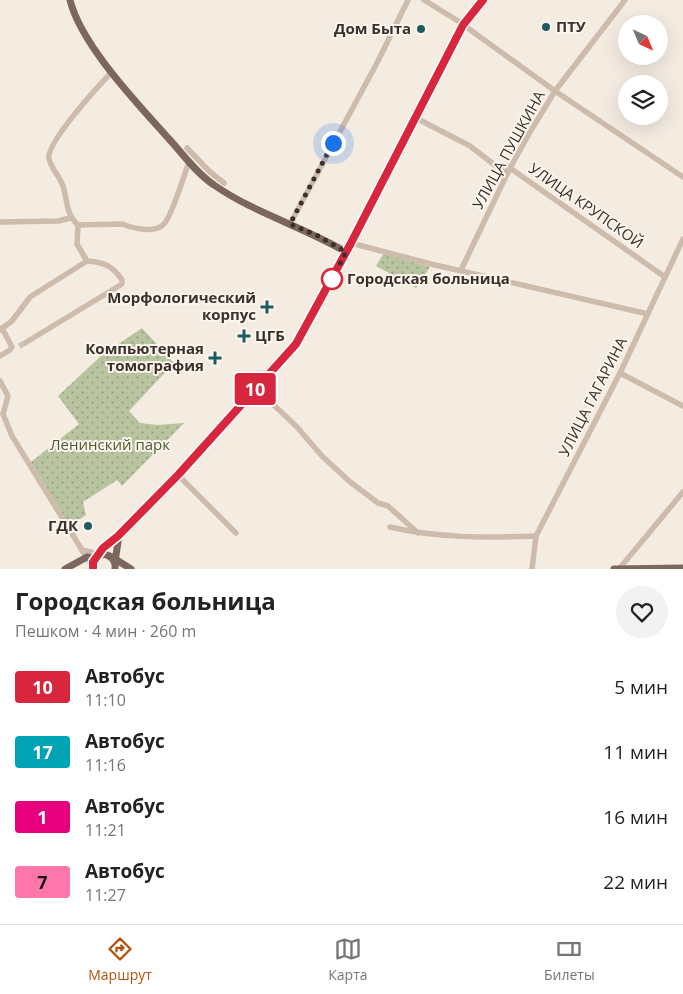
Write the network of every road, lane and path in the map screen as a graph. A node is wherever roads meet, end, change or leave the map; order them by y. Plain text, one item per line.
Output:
1 (70, 0) edge
2 (408, 0) edge
3 (424, 0) edge
4 (482, 0) edge
5 (625, 0) edge
6 (463, 25) junction
7 (112, 72) junction
8 (555, 91) junction
9 (416, 118) junction
10 (187, 148) dead end
11 (189, 162) junction
12 (510, 168) junction
13 (683, 177) edge
14 (224, 183) dead end
15 (70, 218) junction
16 (0, 222) edge
17 (290, 224) junction
18 (78, 225) junction
19 (683, 239) edge
20 (351, 243) junction
21 (346, 252) junction
22 (88, 261) junction
23 (462, 270) junction
24 (664, 277) junction
25 (648, 314) junction
26 (1, 329) edge
27 (19, 345) junction
28 (0, 356) edge
29 (620, 373) junction
30 (0, 381) edge
31 (256, 388) junction
32 (683, 406) edge
33 (178, 475) junction
34 (683, 492) edge
35 (390, 527) dead end
36 (236, 533) dead end
37 (418, 533) junction
38 (120, 534) junction
39 (536, 536) junction
40 (82, 550) junction
41 (86, 557) junction
42 (98, 557) junction
43 (114, 561) edge
44 (683, 568) edge
45 (65, 569) edge
46 (93, 569) edge
47 (131, 569) edge
48 (532, 569) edge
49 (614, 569) edge
50 (619, 569) edge

1 - 7 main road
2 - 17 street
3 - 6 street
4 - 6 main road
5 - 8 street, УЛИЦА ПУШКИНА
6 - 8 street
6 - 9 main road
7 - 11 main road
7 - 15 street
8 - 12 street, УЛИЦА ПУШКИНА
8 - 13 street
9 - 12 street, УЛИЦА КРУПСКОЙ
9 - 20 main road
10 - 14 street
11 - 17 main road
11 - 18 street
12 - 23 street, УЛИЦА ПУШКИНА
12 - 24 street, УЛИЦА КРУПСКОЙ
15 - 16 street
15 - 18 street
17 - 21 main road
18 - 22 street
19 - 24 street, УЛИЦА ГАГАРИНА
20 - 21 main road
20 - 23 street
21 - 31 main road
22 - 26 street
22 - 27 street
23 - 25 street
24 - 25 street, УЛИЦА ГАГАРИНА
25 - 29 street, УЛИЦА ГАГАРИНА
26 - 27 street
27 - 28 street
29 - 32 street
29 - 39 street, УЛИЦА ГАГАРИНА
30 - 40 street
31 - 33 main road
31 - 37 street
33 - 36 street
33 - 38 main road
34 - 50 street
35 - 37 street
37 - 39 street
38 - 42 main road
38 - 43 main road
39 - 48 street, УЛИЦА ГАГАРИНА
40 - 41 street
40 - 42 street
41 - 42 main road
41 - 45 main road
41 - 46 street
42 - 43 main road
42 - 46 main road
43 - 47 main road
44 - 50 main road
49 - 50 main road

